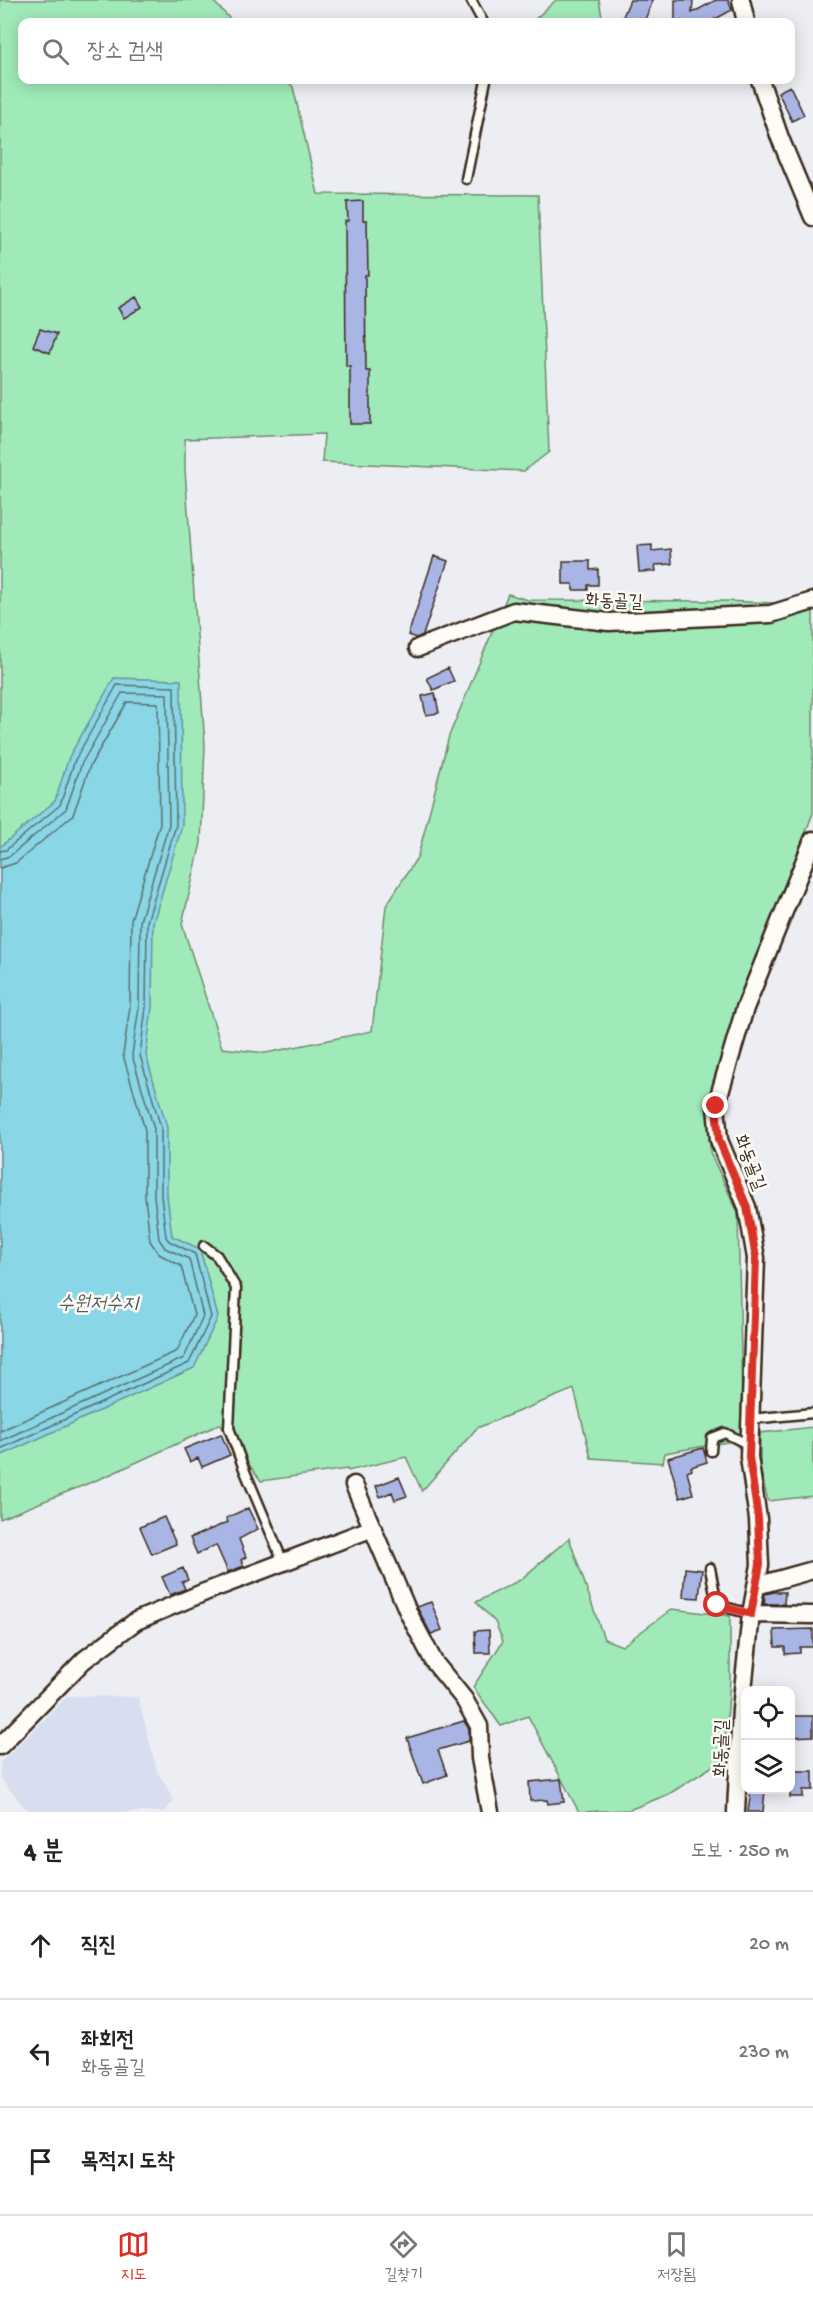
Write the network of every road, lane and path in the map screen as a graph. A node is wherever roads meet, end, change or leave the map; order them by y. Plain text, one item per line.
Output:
1 (471, 0) edge
2 (741, 0) edge
3 (481, 18) edge
4 (745, 18) edge
5 (485, 84) edge
6 (761, 84) edge
7 (466, 179) dead end
8 (813, 218) edge
9 (813, 601) edge
10 (418, 648) dead end
11 (813, 840) edge
12 (204, 1246) dead end
13 (813, 1413) edge
14 (751, 1419) junction
15 (749, 1445) junction
16 (711, 1451) dead end
17 (354, 1485) dead end
18 (373, 1528) junction
19 (283, 1562) junction
20 (710, 1568) dead end
21 (813, 1570) edge
22 (756, 1586) junction
23 (751, 1614) junction
24 (813, 1615) edge
25 (0, 1746) edge
26 (490, 1812) edge
27 (736, 1812) edge

1 - 3 lane
2 - 4 street
5 - 7 lane
6 - 8 street
9 - 10 street, 화동골길
11 - 14 street, 화동골길
12 - 19 lane
13 - 14 lane
14 - 15 street, 화동골길
15 - 16 lane
15 - 22 street, 화동골길
17 - 18 street
18 - 19 street
18 - 26 street
19 - 25 street
20 - 23 lane
21 - 22 street
22 - 23 street, 화동골길
23 - 24 street
23 - 27 street, 화동골길

